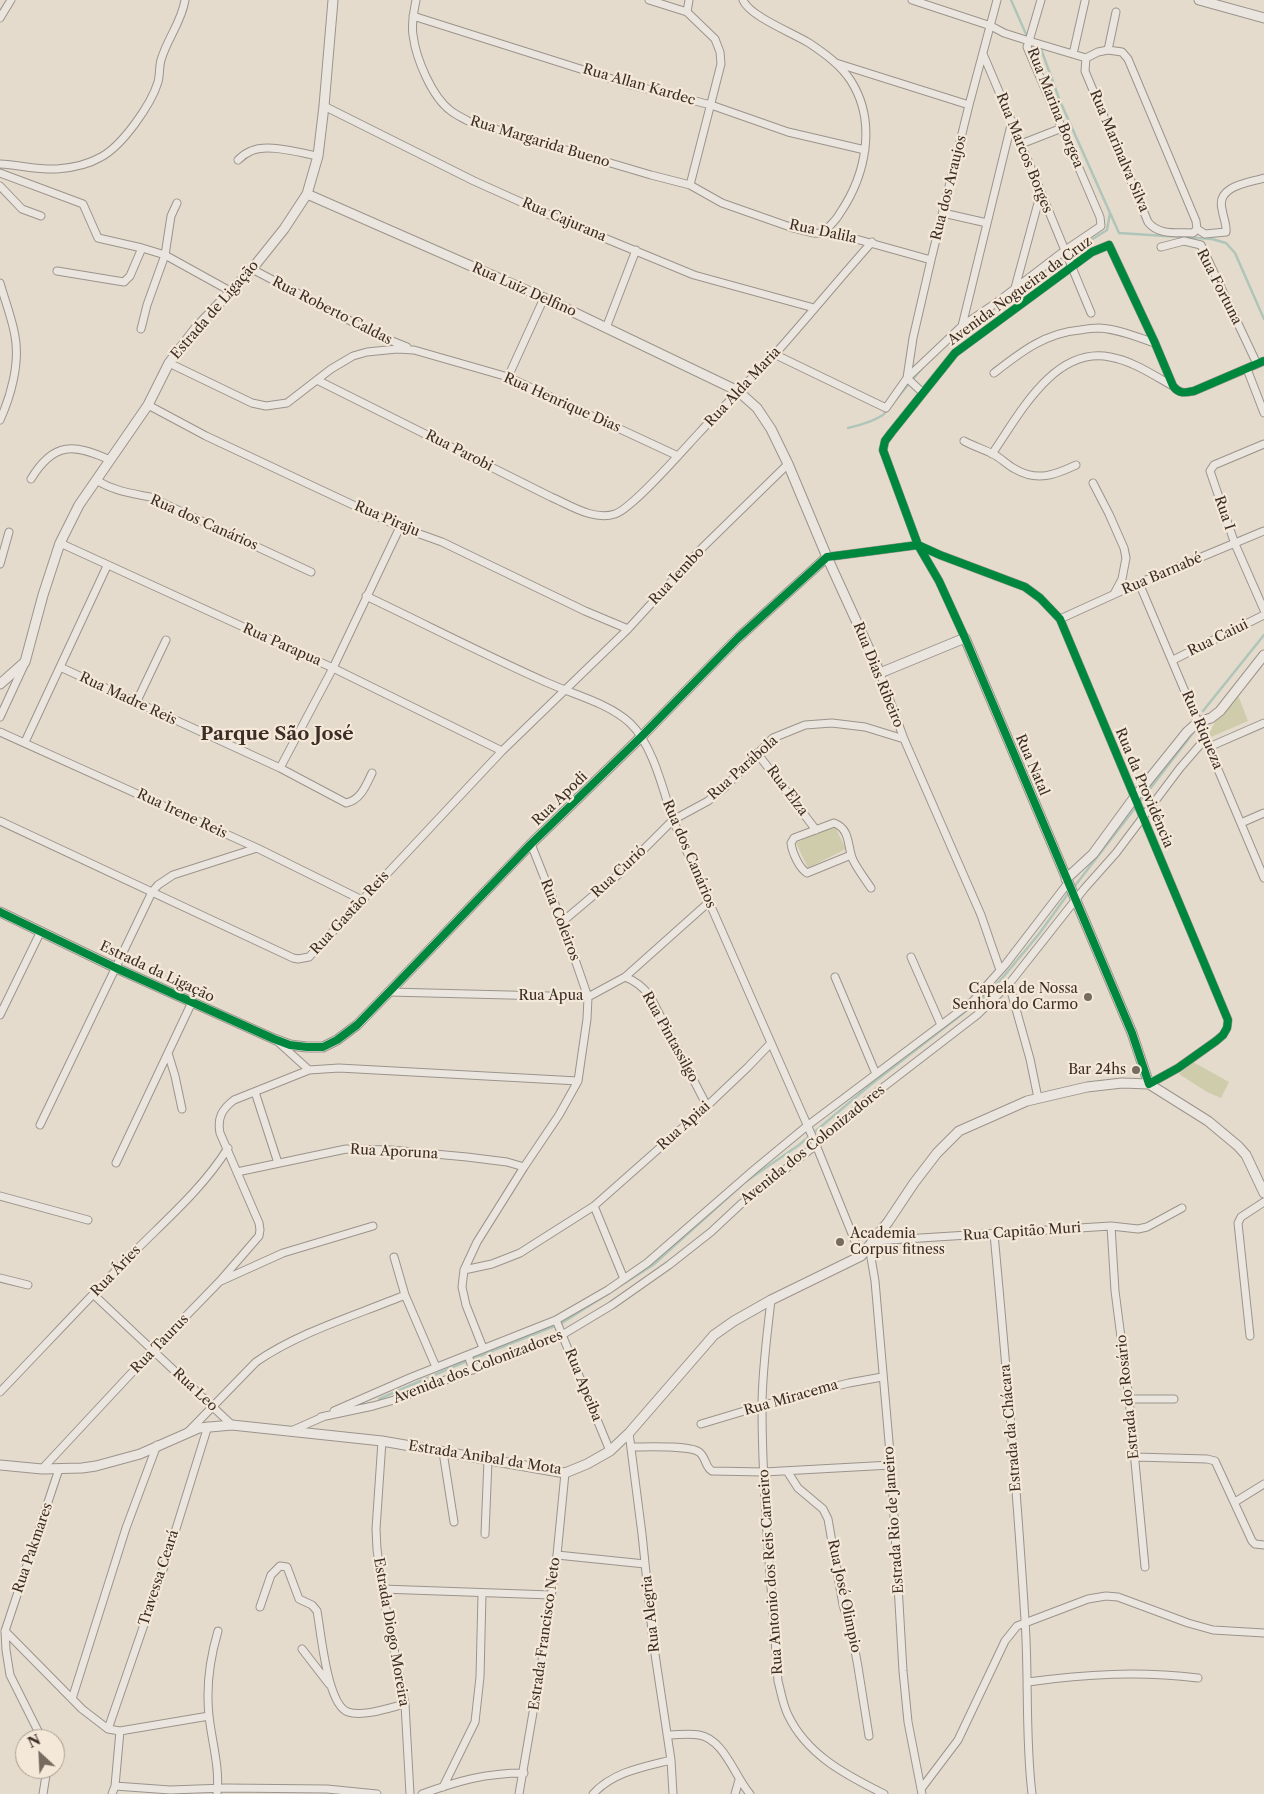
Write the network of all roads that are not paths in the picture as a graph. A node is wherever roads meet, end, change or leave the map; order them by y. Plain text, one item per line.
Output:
1 (11, 0) edge
2 (185, 0) edge
3 (333, 0) edge
4 (416, 0) edge
5 (649, 0) edge
6 (690, 0) edge
7 (743, 0) edge
8 (912, 0) edge
9 (997, 0) edge
10 (1041, 0) edge
11 (1199, 0) edge
12 (1086, 1) edge
13 (1214, 2) edge
14 (686, 12) junction
15 (1116, 12) dead end
16 (414, 16) junction
17 (0, 18) edge
18 (1264, 18) edge
19 (991, 26) junction
20 (1032, 40) junction
21 (1108, 50) junction
22 (983, 54) junction
23 (1072, 54) junction
24 (1086, 58) junction
25 (835, 62) junction
26 (711, 105) junction
27 (969, 105) junction
28 (324, 106) junction
29 (1012, 121) junction
30 (1062, 128) junction
31 (1021, 144) junction
32 (865, 150) junction
33 (318, 156) junction
34 (238, 160) dead end
35 (0, 164) edge
36 (0, 173) edge
37 (1264, 178) edge
38 (690, 185) junction
39 (0, 186) edge
40 (1041, 191) junction
41 (307, 194) junction
42 (177, 203) dead end
43 (943, 213) junction
44 (1098, 213) joint
45 (41, 216) dead end
46 (987, 223) junction
47 (1198, 230) junction
48 (823, 233) junction
49 (872, 242) junction
50 (142, 248) junction
51 (1161, 248) dead end
52 (636, 250) junction
53 (1064, 252) junction
54 (165, 255) junction
55 (932, 260) junction
56 (1071, 266) junction
57 (252, 269) junction
58 (57, 271) dead end
59 (0, 283) edge
60 (1015, 288) junction
61 (230, 291) junction
62 (544, 298) junction
63 (814, 308) junction
64 (1091, 313) dead end
65 (962, 326) junction
66 (606, 328) junction
67 (141, 329) dead end
68 (1155, 343) junction
69 (414, 350) junction
70 (774, 354) junction
71 (170, 363) junction
72 (1260, 363) edge
73 (1247, 369) junction
74 (994, 373) dead end
75 (508, 377) junction
76 (317, 380) junction
77 (908, 380) junction
78 (1173, 386) junction
79 (921, 390) junction
80 (738, 391) junction
81 (148, 405) junction
82 (1264, 413) edge
83 (0, 420) edge
84 (964, 441) dead end
85 (1264, 444) edge
86 (992, 454) junction
87 (678, 456) junction
88 (886, 458) joint
89 (110, 460) junction
90 (788, 464) junction
91 (1076, 465) dead end
92 (31, 479) dead end
93 (96, 480) junction
94 (1093, 483) dead end
95 (603, 517) joint
96 (400, 527) junction
97 (1264, 530) edge
98 (9, 532) dead end
99 (60, 543) junction
100 (1235, 544) junction
101 (918, 545) junction
102 (827, 557) junction
103 (0, 564) edge
104 (107, 566) junction
105 (311, 572) dead end
106 (1139, 583) junction
107 (1114, 594) junction
108 (366, 596) junction
109 (1264, 610) edge
110 (1264, 615) edge
111 (1060, 619) junction
112 (628, 629) junction
113 (965, 638) junction
114 (166, 640) dead end
115 (1264, 655) edge
116 (1173, 660) junction
117 (25, 662) junction
118 (60, 667) junction
119 (333, 668) junction
120 (880, 673) junction
121 (0, 684) edge
122 (566, 690) junction
123 (136, 703) junction
124 (0, 718) edge
125 (1198, 722) junction
126 (1264, 723) edge
127 (0, 732) edge
128 (641, 737) junction
129 (1206, 738) junction
130 (904, 739) junction
131 (25, 742) junction
132 (1209, 747) junction
133 (502, 751) junction
134 (757, 753) junction
135 (280, 768) junction
136 (372, 773) dead end
137 (1135, 800) junction
138 (1264, 813) edge
139 (1142, 816) junction
140 (673, 820) junction
141 (0, 821) edge
142 (1241, 823) junction
143 (816, 830) junction
144 (531, 844) junction
145 (257, 848) junction
146 (851, 855) junction
147 (1264, 878) edge
148 (1067, 882) junction
149 (871, 888) dead end
150 (152, 892) junction
151 (1074, 898) junction
152 (362, 900) junction
153 (709, 902) junction
154 (0, 912) edge
155 (562, 922) junction
156 (41, 931) junction
157 (911, 957) dead end
158 (116, 968) junction
159 (1000, 970) junction
160 (625, 977) junction
161 (835, 978) dead end
162 (1008, 984) junction
163 (389, 992) junction
164 (588, 997) junction
165 (192, 1002) junction
166 (0, 1015) edge
167 (941, 1025) junction
168 (274, 1039) junction
169 (771, 1043) junction
170 (307, 1047) joint
171 (168, 1053) junction
172 (309, 1070) junction
173 (876, 1074) junction
174 (578, 1081) junction
175 (1149, 1084) junction
176 (255, 1092) junction
177 (1038, 1098) junction
178 (707, 1106) junction
179 (182, 1109) dead end
180 (40, 1125) dead end
181 (809, 1129) junction
182 (815, 1143) junction
183 (228, 1148) junction
184 (116, 1163) dead end
185 (278, 1163) junction
186 (524, 1167) junction
187 (237, 1172) junction
188 (1260, 1174) edge
189 (1264, 1194) edge
190 (0, 1196) edge
191 (1264, 1202) edge
192 (594, 1206) junction
193 (1182, 1208) dead end
194 (88, 1220) dead end
195 (373, 1226) dead end
196 (1111, 1226) junction
197 (994, 1234) junction
198 (871, 1243) junction
199 (861, 1256) junction
200 (394, 1257) dead end
201 (464, 1270) junction
202 (0, 1278) edge
203 (624, 1279) junction
204 (220, 1281) junction
205 (28, 1286) dead end
206 (93, 1294) junction
207 (405, 1295) junction
208 (771, 1300) junction
209 (557, 1322) junction
210 (561, 1334) junction
211 (1250, 1336) dead end
212 (483, 1348) junction
213 (152, 1351) junction
214 (468, 1356) junction
215 (436, 1367) junction
216 (472, 1369) junction
217 (882, 1377) junction
218 (0, 1392) edge
219 (1130, 1399) junction
220 (1174, 1399) dead end
221 (213, 1406) junction
222 (762, 1406) junction
223 (321, 1417) junction
224 (701, 1424) dead end
225 (232, 1425) junction
226 (208, 1426) junction
227 (291, 1431) junction
228 (188, 1432) junction
229 (629, 1433) junction
230 (382, 1441) junction
231 (157, 1446) junction
232 (631, 1447) junction
233 (610, 1451) junction
234 (443, 1452) junction
235 (1135, 1457) junction
236 (488, 1460) junction
237 (0, 1465) edge
238 (891, 1465) junction
239 (42, 1468) junction
240 (60, 1468) junction
241 (787, 1471) junction
242 (764, 1472) junction
243 (565, 1473) junction
244 (1264, 1484) edge
245 (1235, 1502) junction
246 (454, 1522) dead end
247 (485, 1534) dead end
248 (1264, 1545) edge
249 (556, 1555) junction
250 (645, 1564) junction
251 (1145, 1567) dead end
252 (382, 1589) junction
253 (482, 1594) junction
254 (550, 1595) junction
255 (260, 1607) dead end
256 (1025, 1622) junction
257 (5, 1631) junction
258 (218, 1631) dead end
259 (1264, 1633) edge
260 (302, 1649) dead end
261 (1198, 1678) dead end
262 (1028, 1682) junction
263 (330, 1686) junction
264 (72, 1699) junction
265 (404, 1704) junction
266 (209, 1716) junction
267 (37, 1729) edge
268 (108, 1729) junction
269 (120, 1731) junction
270 (667, 1735) junction
271 (869, 1736) dead end
272 (671, 1760) junction
273 (524, 1773) junction
274 (46, 1779) edge
275 (739, 1780) junction
276 (115, 1786) junction
277 (443, 1787) junction
278 (170, 1792) edge
279 (217, 1792) edge
280 (922, 1792) edge
281 (43, 1794) edge
282 (112, 1794) edge
283 (377, 1794) edge
284 (410, 1794) edge
285 (422, 1794) edge
286 (519, 1794) edge
287 (594, 1794) edge
288 (673, 1794) edge
289 (735, 1794) edge
290 (750, 1794) edge
291 (884, 1794) edge
292 (1032, 1794) edge

1 - 17 street
2 - 35 street
3 - 28 street, Estrada de Ligação
4 - 16 street, Rua Margarida Bueno
5 - 14 street
6 - 14 street
7 - 25 street
8 - 19 street, Rua Marina Borgea
9 - 19 street, Rua dos Araujos
10 - 20 street
11 - 13 street
12 - 23 street
13 - 18 street
14 - 26 street
15 - 21 street
16 - 26 street, Rua Allan Kardec
16 - 38 street, Rua Margarida Bueno
19 - 20 street, Rua Marina Borgea
19 - 22 street, Rua dos Araujos
20 - 23 street
20 - 30 street, Rua Marina Borgea
21 - 24 street
21 - 47 street
22 - 27 street, Rua dos Araujos
22 - 29 street, Rua Marcos Borges
23 - 24 street
24 - 47 street, Rua Marinalva Silva
25 - 27 street
25 - 32 street
26 - 32 street, Rua Allan Kardec
26 - 38 street
27 - 43 street, Rua dos Araujos
28 - 33 street, Estrada de Ligação
28 - 52 street, Rua Cajurana
29 - 31 street, Rua Marcos Borges
29 - 46 street
30 - 31 street
30 - 44 street, Rua Marina Borgea
31 - 40 street, Rua Marcos Borges
32 - 48 street
33 - 34 street
33 - 41 street, Estrada de Ligação
36 - 50 street
37 - 47 street, Rua Marinalva Silva
38 - 48 street, Rua Dalila
39 - 45 street
40 - 53 street, Rua Marcos Borges
40 - 60 street
41 - 57 street, Estrada de Ligação
41 - 62 street, Rua Luiz Delfino
42 - 54 street
43 - 46 street
43 - 55 street, Rua dos Araujos
44 - 53 street, Avenida Nogueira da Cruz
46 - 65 street
48 - 49 street, Rua Dalila
49 - 55 street, Rua Dalila
49 - 63 street, Rua Alda Maria
50 - 54 street
50 - 58 street
51 - 72 street, Rua Fortuna
52 - 63 street, Rua Cajurana
52 - 66 street
53 - 56 street, Rua Marcos Borges
53 - 60 street, Avenida Nogueira da Cruz
54 - 61 street
54 - 67 street
55 - 77 street, Rua dos Araujos
56 - 64 street, Rua Marcos Borges
56 - 68 street, Avenida Nogueira da Cruz
56 - 79 street, Avenida Nogueira da Cruz
57 - 61 street, Estrada de Ligação
57 - 69 street, Rua Roberto Caldas
59 - 83 street
60 - 65 street, Avenida Nogueira da Cruz
61 - 71 street, Estrada de Ligação
62 - 66 street, Rua Luiz Delfino
62 - 75 street
63 - 70 street, Rua Alda Maria
65 - 77 street, Avenida Nogueira da Cruz
66 - 80 street, Rua Luiz Delfino
68 - 74 street
68 - 78 street
69 - 75 street, Rua Henrique Dias
69 - 76 street, Rua Henrique Dias
70 - 77 street, Avenida Nogueira da Cruz
70 - 80 street, Rua Alda Maria
71 - 76 street, Rua Henrique Dias
71 - 81 street, Estrada de Ligação
72 - 73 street, Rua Fortuna
73 - 78 street, Rua Fortuna
73 - 82 street
75 - 87 street, Rua Henrique Dias
76 - 95 street, Rua Parobi
77 - 79 street
78 - 86 street
79 - 88 street, Avenida Nogueira da Cruz
80 - 87 street, Rua Alda Maria
80 - 90 street, Rua Dias Ribeiro
81 - 89 street, Estrada de Ligação
81 - 96 street, Rua Piraju
84 - 86 street
85 - 100 street, Rua I
86 - 91 street
87 - 95 street, Rua Alda Maria
88 - 101 street, Rua Natal
89 - 92 street
89 - 93 street, Estrada de Ligação
90 - 102 street, Rua Dias Ribeiro
90 - 112 street, Rua Iembo
93 - 99 street, Estrada de Ligação
93 - 105 street, Rua dos Canários
94 - 107 street
96 - 108 street
96 - 112 street, Rua Piraju
97 - 100 street, Rua Barnabé
98 - 103 street
99 - 104 street, Rua Parapua
99 - 117 street, Estrada de Ligação
100 - 106 street, Rua Barnabé
100 - 109 street, Rua I
101 - 102 street
101 - 111 street, Rua da Providência
101 - 113 street, Rua Natal
102 - 120 street, Rua Dias Ribeiro
102 - 128 street, Rua Apodi
104 - 118 street
104 - 119 street, Rua Parapua
106 - 107 street, Rua Barnabé
106 - 116 street, Rua Riqueza
107 - 111 street, Rua Barnabé
108 - 119 street
108 - 122 street, Rua dos Canários
110 - 116 street, Rua Caiui
111 - 137 street, Rua da Providência
112 - 122 street, Rua Iembo
113 - 120 street
113 - 148 street, Rua Natal
114 - 123 street
115 - 125 street, Avenida dos Colonizadores
116 - 125 street, Rua Riqueza
117 - 121 street
117 - 124 street, Estrada de Ligação
118 - 123 street, Rua Madre Reis
118 - 131 street
119 - 133 street, Rua Parapua
119 - 135 street
120 - 130 street, Rua Dias Ribeiro
122 - 128 street, Rua dos Canários
122 - 133 street, Rua Gastão Reis
123 - 135 street, Rua Madre Reis
125 - 129 street, Rua Riqueza
125 - 137 street, Avenida dos Colonizadores
126 - 132 street
127 - 131 street, Rua Irene Reis
128 - 140 street, Rua dos Canários
128 - 144 street, Rua Apodi
129 - 132 street, Rua Riqueza
129 - 139 street, Avenida dos Colonizadores
130 - 134 street, Rua Parábola
130 - 159 street, Rua Dias Ribeiro
131 - 145 street, Rua Irene Reis
132 - 142 street, Rua Riqueza
133 - 152 street, Rua Gastão Reis
134 - 140 street, Rua Parábola
134 - 143 street, Rua Elza
135 - 136 street, Rua Madre Reis
137 - 139 street, Rua da Providência
137 - 148 street, Avenida dos Colonizadores
138 - 142 street
139 - 151 street, Avenida dos Colonizadores
139 - 175 street, Rua da Providência
140 - 153 street, Rua dos Canários
140 - 155 street, Rua Curió
141 - 150 street, Rua Gastão Reis
142 - 147 street, Rua Riqueza
143 - 146 street, Rua Elza
143 - 146 street, Rua Elza
144 - 155 street, Rua Coleiros
144 - 163 street, Rua Apodi
145 - 150 street
145 - 152 street, Rua Irene Reis
146 - 149 street, Rua Elza
148 - 151 street, Rua Natal
148 - 159 street, Avenida dos Colonizadores
150 - 152 street, Rua Gastão Reis
150 - 158 street
151 - 162 street, Avenida dos Colonizadores
151 - 175 street, Rua Natal
153 - 160 street, Rua Apua
153 - 169 street, Rua dos Canários
154 - 156 street, Estrada da Ligação
155 - 164 street, Rua Coleiros
156 - 158 street, Estrada da Ligação
156 - 166 street
157 - 167 street
158 - 165 street, Estrada da Ligação
158 - 180 street
159 - 167 street, Avenida dos Colonizadores
160 - 164 street, Rua Apua
160 - 178 street, Rua Pintassilgo
161 - 173 street
162 - 177 street
162 - 182 street, Avenida dos Colonizadores
163 - 164 street, Rua Apua
163 - 170 street, Rua Apodi
164 - 174 street
165 - 168 street, Estrada da Ligação
165 - 171 street
167 - 173 street, Avenida dos Colonizadores
168 - 170 street, Estrada da Ligação
168 - 172 street
169 - 178 street, Rua Apiai
169 - 181 street, Rua dos Canários
171 - 179 street
171 - 184 street
172 - 174 street
172 - 176 street
173 - 181 street, Avenida dos Colonizadores
174 - 186 street
175 - 177 street, Estrada Anibal da Mota
175 - 188 street, Estrada Anibal da Mota
176 - 183 street
176 - 185 street
177 - 198 street, Estrada Anibal da Mota
178 - 192 street, Rua Apiai
181 - 182 street, Rua dos Canários
181 - 203 street, Avenida dos Colonizadores
182 - 199 street, Rua dos Canários
182 - 210 street, Avenida dos Colonizadores
183 - 187 street
183 - 206 street, Rua Áries
185 - 186 street, Rua Aporuna
185 - 187 street
186 - 201 street
187 - 204 street, Rua Taurus
188 - 189 street, Estrada Anibal da Mota
190 - 194 street
191 - 211 street
192 - 201 street, Rua Apiai
192 - 203 street
193 - 196 street, Rua Capitão Muri
195 - 204 street
196 - 197 street, Rua Capitão Muri
196 - 219 street, Estrada do Rosário
197 - 198 street, Rua Capitão Muri
197 - 256 street, Estrada da Chácara
198 - 199 street, Estrada Anibal da Mota
198 - 217 street, Estrada Rio de Janeiro
199 - 208 street, Estrada Anibal da Mota
200 - 207 street
201 - 212 street
202 - 205 street
203 - 209 street, Avenida dos Colonizadores
204 - 213 street, Rua Taurus
206 - 213 street, Rua Leo
206 - 218 street, Rua Áries
207 - 215 street
207 - 221 street
208 - 222 street, Rua Antonio dos Reis Carneiro
208 - 229 street, Estrada Anibal da Mota
209 - 210 street, Rua Apeiba
209 - 212 street, Avenida dos Colonizadores
210 - 216 street, Avenida dos Colonizadores
210 - 233 street, Rua Apeiba
212 - 214 street, Avenida dos Colonizadores
213 - 221 street, Rua Leo
213 - 239 street, Rua Taurus
214 - 215 street, Avenida dos Colonizadores
214 - 216 street
215 - 223 street, Avenida dos Colonizadores
216 - 223 street, Avenida dos Colonizadores
217 - 222 street, Rua Miracema
217 - 238 street, Estrada Rio de Janeiro
219 - 220 street
219 - 235 street, Estrada do Rosário
221 - 225 street, Rua Leo
221 - 228 street
222 - 224 street, Rua Miracema
222 - 242 street, Rua Antonio dos Reis Carneiro
223 - 227 street, Avenida dos Colonizadores
225 - 226 street, Estrada Anibal da Mota
225 - 227 street, Estrada Anibal da Mota
226 - 228 street, Estrada Anibal da Mota
226 - 268 street, Travessa Ceará
227 - 230 street, Estrada Anibal da Mota
228 - 231 street, Estrada Anibal da Mota
229 - 232 street, Rua Alegria
229 - 233 street, Estrada Anibal da Mota
230 - 234 street, Estrada Anibal da Mota
230 - 252 street, Estrada Diogo Moreira
231 - 240 street, Estrada Anibal da Mota
231 - 264 street
232 - 242 street
232 - 250 street, Rua Alegria
233 - 243 street, Estrada Anibal da Mota
234 - 236 street, Estrada Anibal da Mota
234 - 246 street
235 - 245 street
235 - 251 street, Estrada do Rosário
236 - 243 street, Estrada Anibal da Mota
236 - 247 street
237 - 239 street, Estrada Anibal da Mota
238 - 241 street
238 - 280 street, Estrada Rio de Janeiro
239 - 240 street, Estrada Anibal da Mota
240 - 257 street, Rua Pakmares
241 - 242 street
241 - 271 street, Rua José Olimpio
242 - 291 street, Rua Antonio dos Reis Carneiro
243 - 249 street, Estrada Francisco Neto
244 - 245 street
245 - 248 street
249 - 250 street
249 - 254 street, Estrada Francisco Neto
250 - 270 street, Rua Alegria
252 - 253 street
252 - 265 street, Estrada Diogo Moreira
253 - 254 street
253 - 277 street
254 - 273 street, Estrada Francisco Neto
255 - 263 street
256 - 259 street
256 - 262 street
256 - 280 street
257 - 264 street
257 - 267 street, Rua Pakmares
258 - 266 street
260 - 263 street
261 - 262 street
262 - 292 street
263 - 265 street
264 - 268 street
265 - 284 street, Estrada Diogo Moreira
266 - 269 street
266 - 279 street
268 - 269 street
269 - 276 street
270 - 272 street, Rua Alegria
270 - 275 street
272 - 287 street
272 - 288 street, Rua Alegria
273 - 277 street
273 - 286 street, Estrada Francisco Neto
274 - 281 street
275 - 289 street
275 - 290 street
276 - 278 street
276 - 282 street
277 - 285 street
278 - 279 street
279 - 283 street

